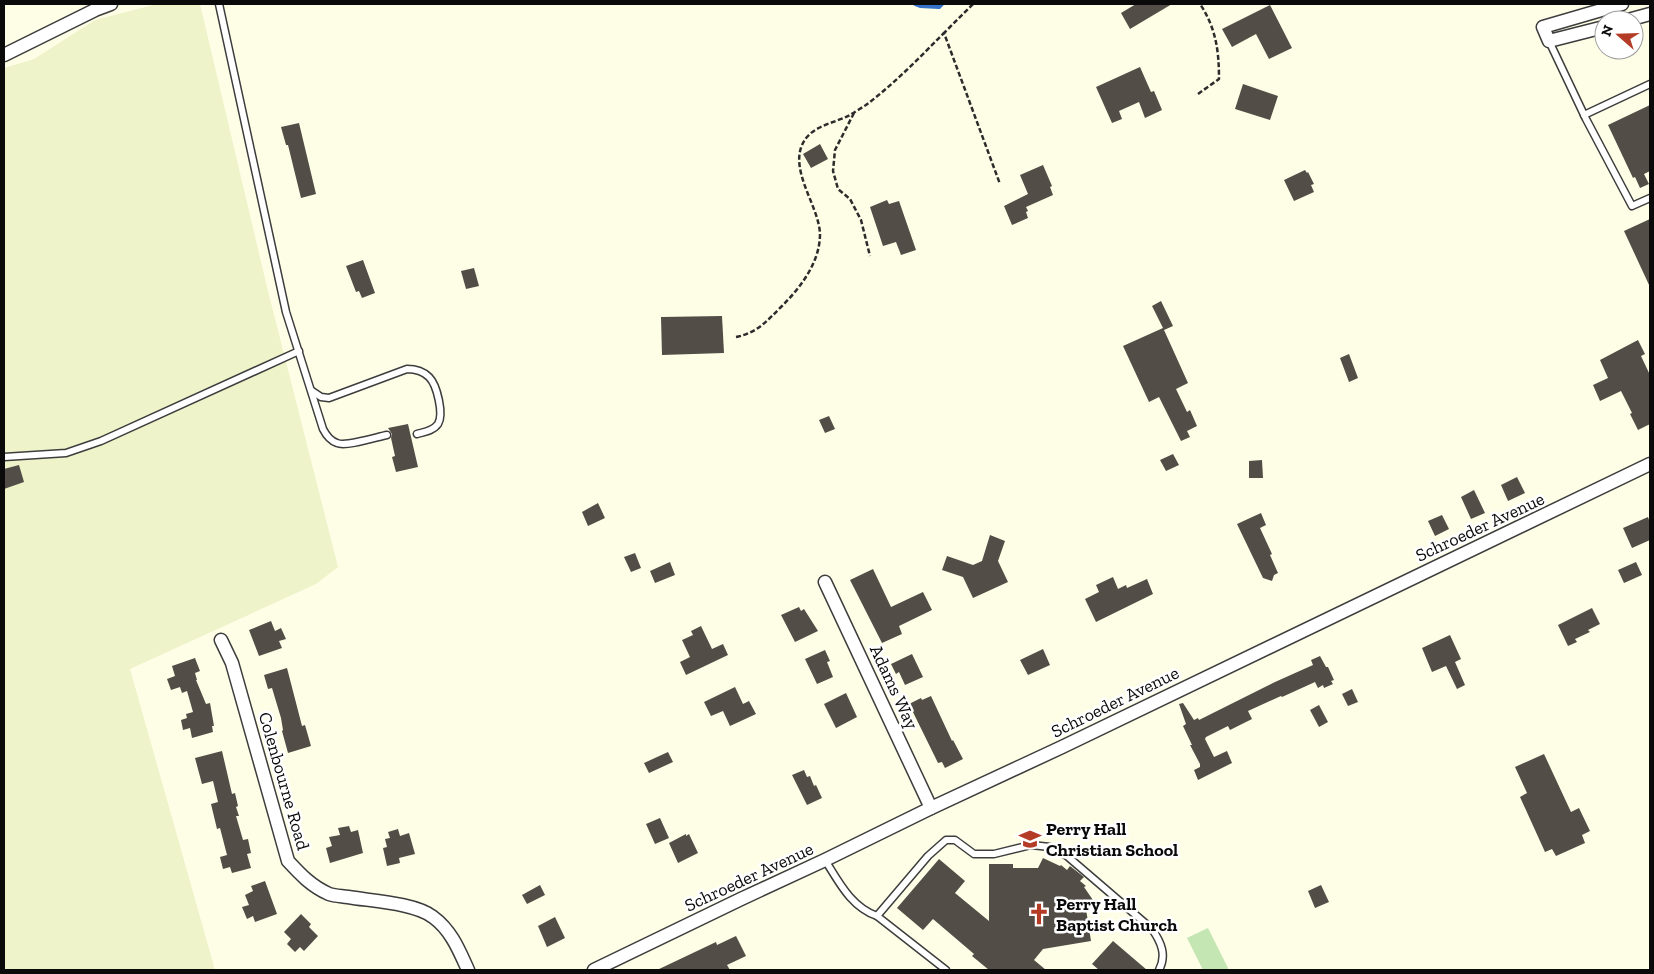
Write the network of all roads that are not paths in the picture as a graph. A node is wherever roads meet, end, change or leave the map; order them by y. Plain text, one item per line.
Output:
1 (111, 4) edge
2 (219, 4) edge
3 (1622, 4) edge
4 (1594, 30) edge
5 (1549, 41) junction
6 (4, 55) edge
7 (1650, 84) edge
8 (1584, 115) junction
9 (1650, 198) edge
10 (299, 352) junction
11 (312, 391) junction
12 (417, 434) dead end
13 (387, 435) dead end
14 (4, 456) edge
15 (1650, 464) edge
16 (825, 582) dead end
17 (221, 640) dead end
18 (931, 808) junction
19 (826, 860) junction
20 (876, 916) junction
21 (468, 970) edge
22 (594, 970) edge
23 (946, 970) edge
24 (1159, 970) edge

1 - 6 street
2 - 10 lane
3 - 5 street
4 - 5 street
5 - 8 lane
7 - 8 lane
8 - 9 lane
10 - 11 lane
10 - 14 lane
11 - 12 lane
11 - 13 lane
15 - 18 street, Schroeder Avenue
16 - 18 street, Adams Way
17 - 21 street, Colenbourne Road
18 - 19 street, Schroeder Avenue
19 - 20 lane
19 - 22 street, Schroeder Avenue
20 - 23 lane
20 - 24 lane

